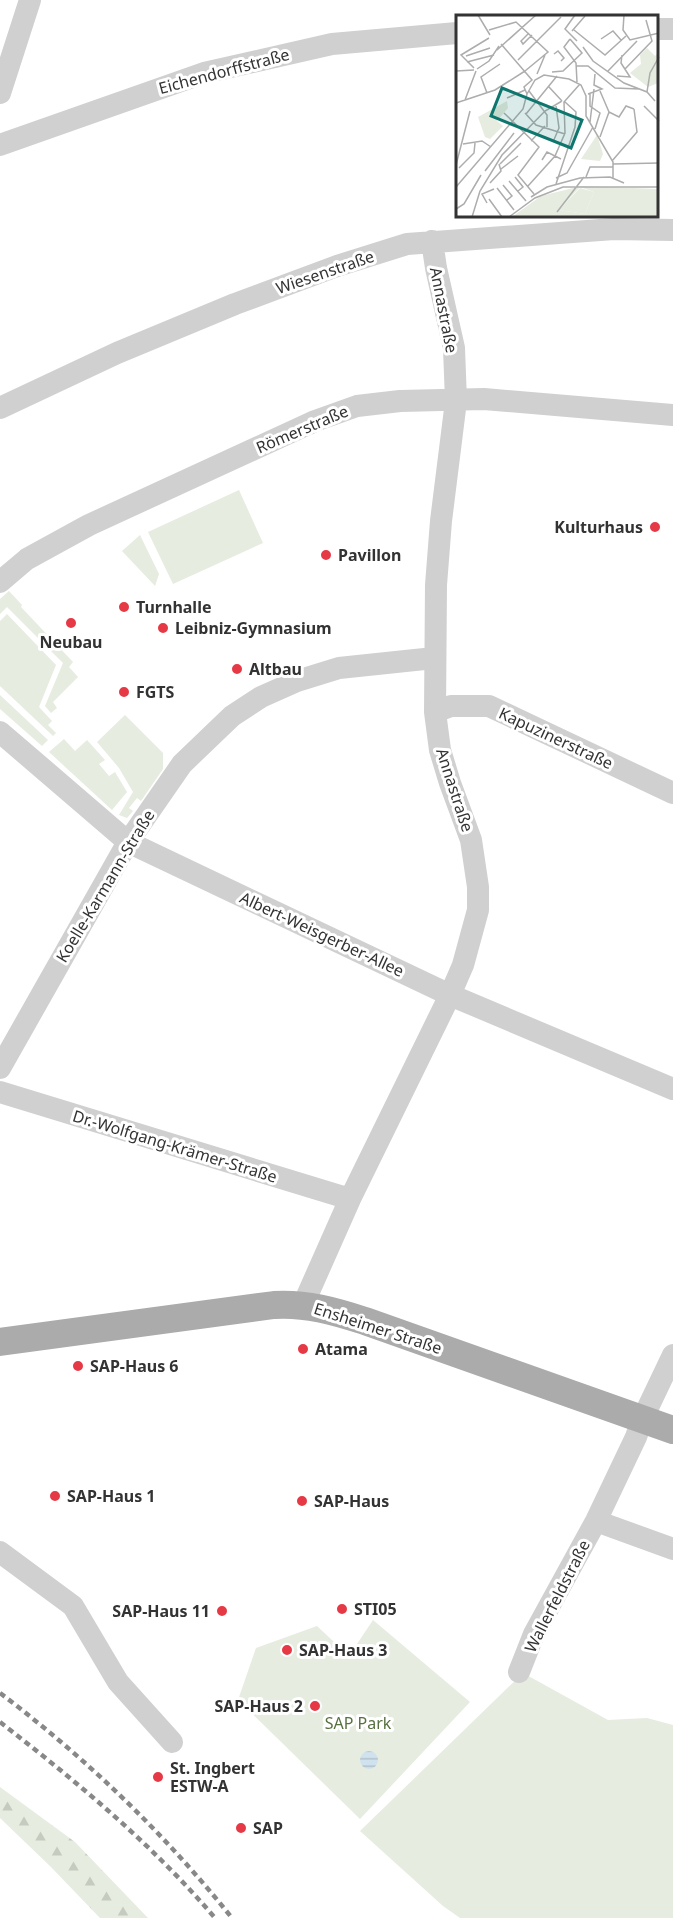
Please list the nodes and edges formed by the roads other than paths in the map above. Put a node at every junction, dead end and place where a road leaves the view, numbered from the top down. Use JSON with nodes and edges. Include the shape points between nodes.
{"nodes":[{"id":1,"x":30,"y":0,"type":"edge"},
{"id":2,"x":658,"y":28,"type":"edge"},
{"id":3,"x":673,"y":29,"type":"edge"},
{"id":4,"x":456,"y":33,"type":"edge"},
{"id":5,"x":0,"y":93,"type":"edge"},
{"id":6,"x":0,"y":145,"type":"edge"},
{"id":7,"x":673,"y":230,"type":"edge"},
{"id":8,"x":432,"y":241,"type":"junction"},
{"id":9,"x":456,"y":401,"type":"junction"},
{"id":10,"x":0,"y":408,"type":"edge"},
{"id":11,"x":673,"y":415,"type":"edge"},
{"id":12,"x":0,"y":582,"type":"edge"},
{"id":13,"x":434,"y":658,"type":"junction"},
{"id":14,"x":435,"y":712,"type":"junction"},
{"id":15,"x":0,"y":732,"type":"edge"},
{"id":16,"x":673,"y":793,"type":"edge"},
{"id":17,"x":128,"y":842,"type":"junction"},
{"id":18,"x":450,"y":995,"type":"junction"},
{"id":19,"x":0,"y":1068,"type":"edge"},
{"id":20,"x":673,"y":1089,"type":"edge"},
{"id":21,"x":0,"y":1092,"type":"edge"},
{"id":22,"x":350,"y":1199,"type":"junction"},
{"id":23,"x":303,"y":1305,"type":"junction"},
{"id":24,"x":0,"y":1342,"type":"edge"},
{"id":25,"x":673,"y":1355,"type":"edge"},
{"id":26,"x":642,"y":1420,"type":"junction"},
{"id":27,"x":673,"y":1430,"type":"edge"},
{"id":28,"x":596,"y":1521,"type":"junction"},
{"id":29,"x":673,"y":1550,"type":"edge"},
{"id":30,"x":0,"y":1552,"type":"edge"},
{"id":31,"x":519,"y":1672,"type":"dead end"},
{"id":32,"x":172,"y":1742,"type":"dead end"}],
"edges":[{"from":1,"to":5,"type":"street"},
{"from":2,"to":3,"type":"street"},
{"from":4,"to":6,"type":"street","name":"Eichendorffstraße","via":[[332,44],[216,70]]},
{"from":7,"to":8,"type":"street","name":"Wiesenstraße"},
{"from":8,"to":9,"type":"street","name":"Annastraße","via":[[454,348]]},
{"from":8,"to":10,"type":"street","name":"Wiesenstraße","via":[[407,244],[338,266],[235,304]]},
{"from":9,"to":11,"type":"street","name":"Römerstraße","via":[[484,399]]},
{"from":9,"to":12,"type":"street","name":"Römerstraße","via":[[357,405],[90,525],[27,559]]},
{"from":9,"to":13,"type":"street","name":"Annastraße","via":[[441,521]]},
{"from":13,"to":14,"type":"street","name":"Annastraße"},
{"from":13,"to":17,"type":"street","name":"Koelle-Karmann-Straße","via":[[339,668],[261,697],[232,716],[182,764]]},
{"from":14,"to":16,"type":"street","name":"Kapuzinerstraße","via":[[451,706],[489,706]]},
{"from":14,"to":18,"type":"street","name":"Annastraße","via":[[440,750],[471,840],[478,887],[478,910]]},
{"from":15,"to":17,"type":"street","name":"Albert-Weisgerber-Allee"},
{"from":17,"to":18,"type":"street","name":"Albert-Weisgerber-Allee"},
{"from":17,"to":19,"type":"street","name":"Koelle-Karmann-Straße"},
{"from":18,"to":20,"type":"street","name":"Albert-Weisgerber-Allee"},
{"from":18,"to":22,"type":"street","name":"Annastraße"},
{"from":21,"to":22,"type":"street","name":"Dr.-Wolfgang-Krämer-Straße"},
{"from":22,"to":23,"type":"street","name":"Annastraße"},
{"from":23,"to":24,"type":"main road","name":"Ensheimer Straße","via":[[274,1305]]},
{"from":23,"to":26,"type":"main road","name":"Ensheimer Straße","via":[[365,1321]]},
{"from":25,"to":26,"type":"street","name":"Wallerfeldstraße"},
{"from":26,"to":27,"type":"main road","name":"Ensheimer Straße"},
{"from":26,"to":28,"type":"street","name":"Wallerfeldstraße"},
{"from":28,"to":29,"type":"street","name":"Wallerfeldstraße"},
{"from":28,"to":31,"type":"street","name":"Wallerfeldstraße","via":[[544,1615]]},
{"from":30,"to":32,"type":"street","via":[[73,1606],[117,1682]]}]}
